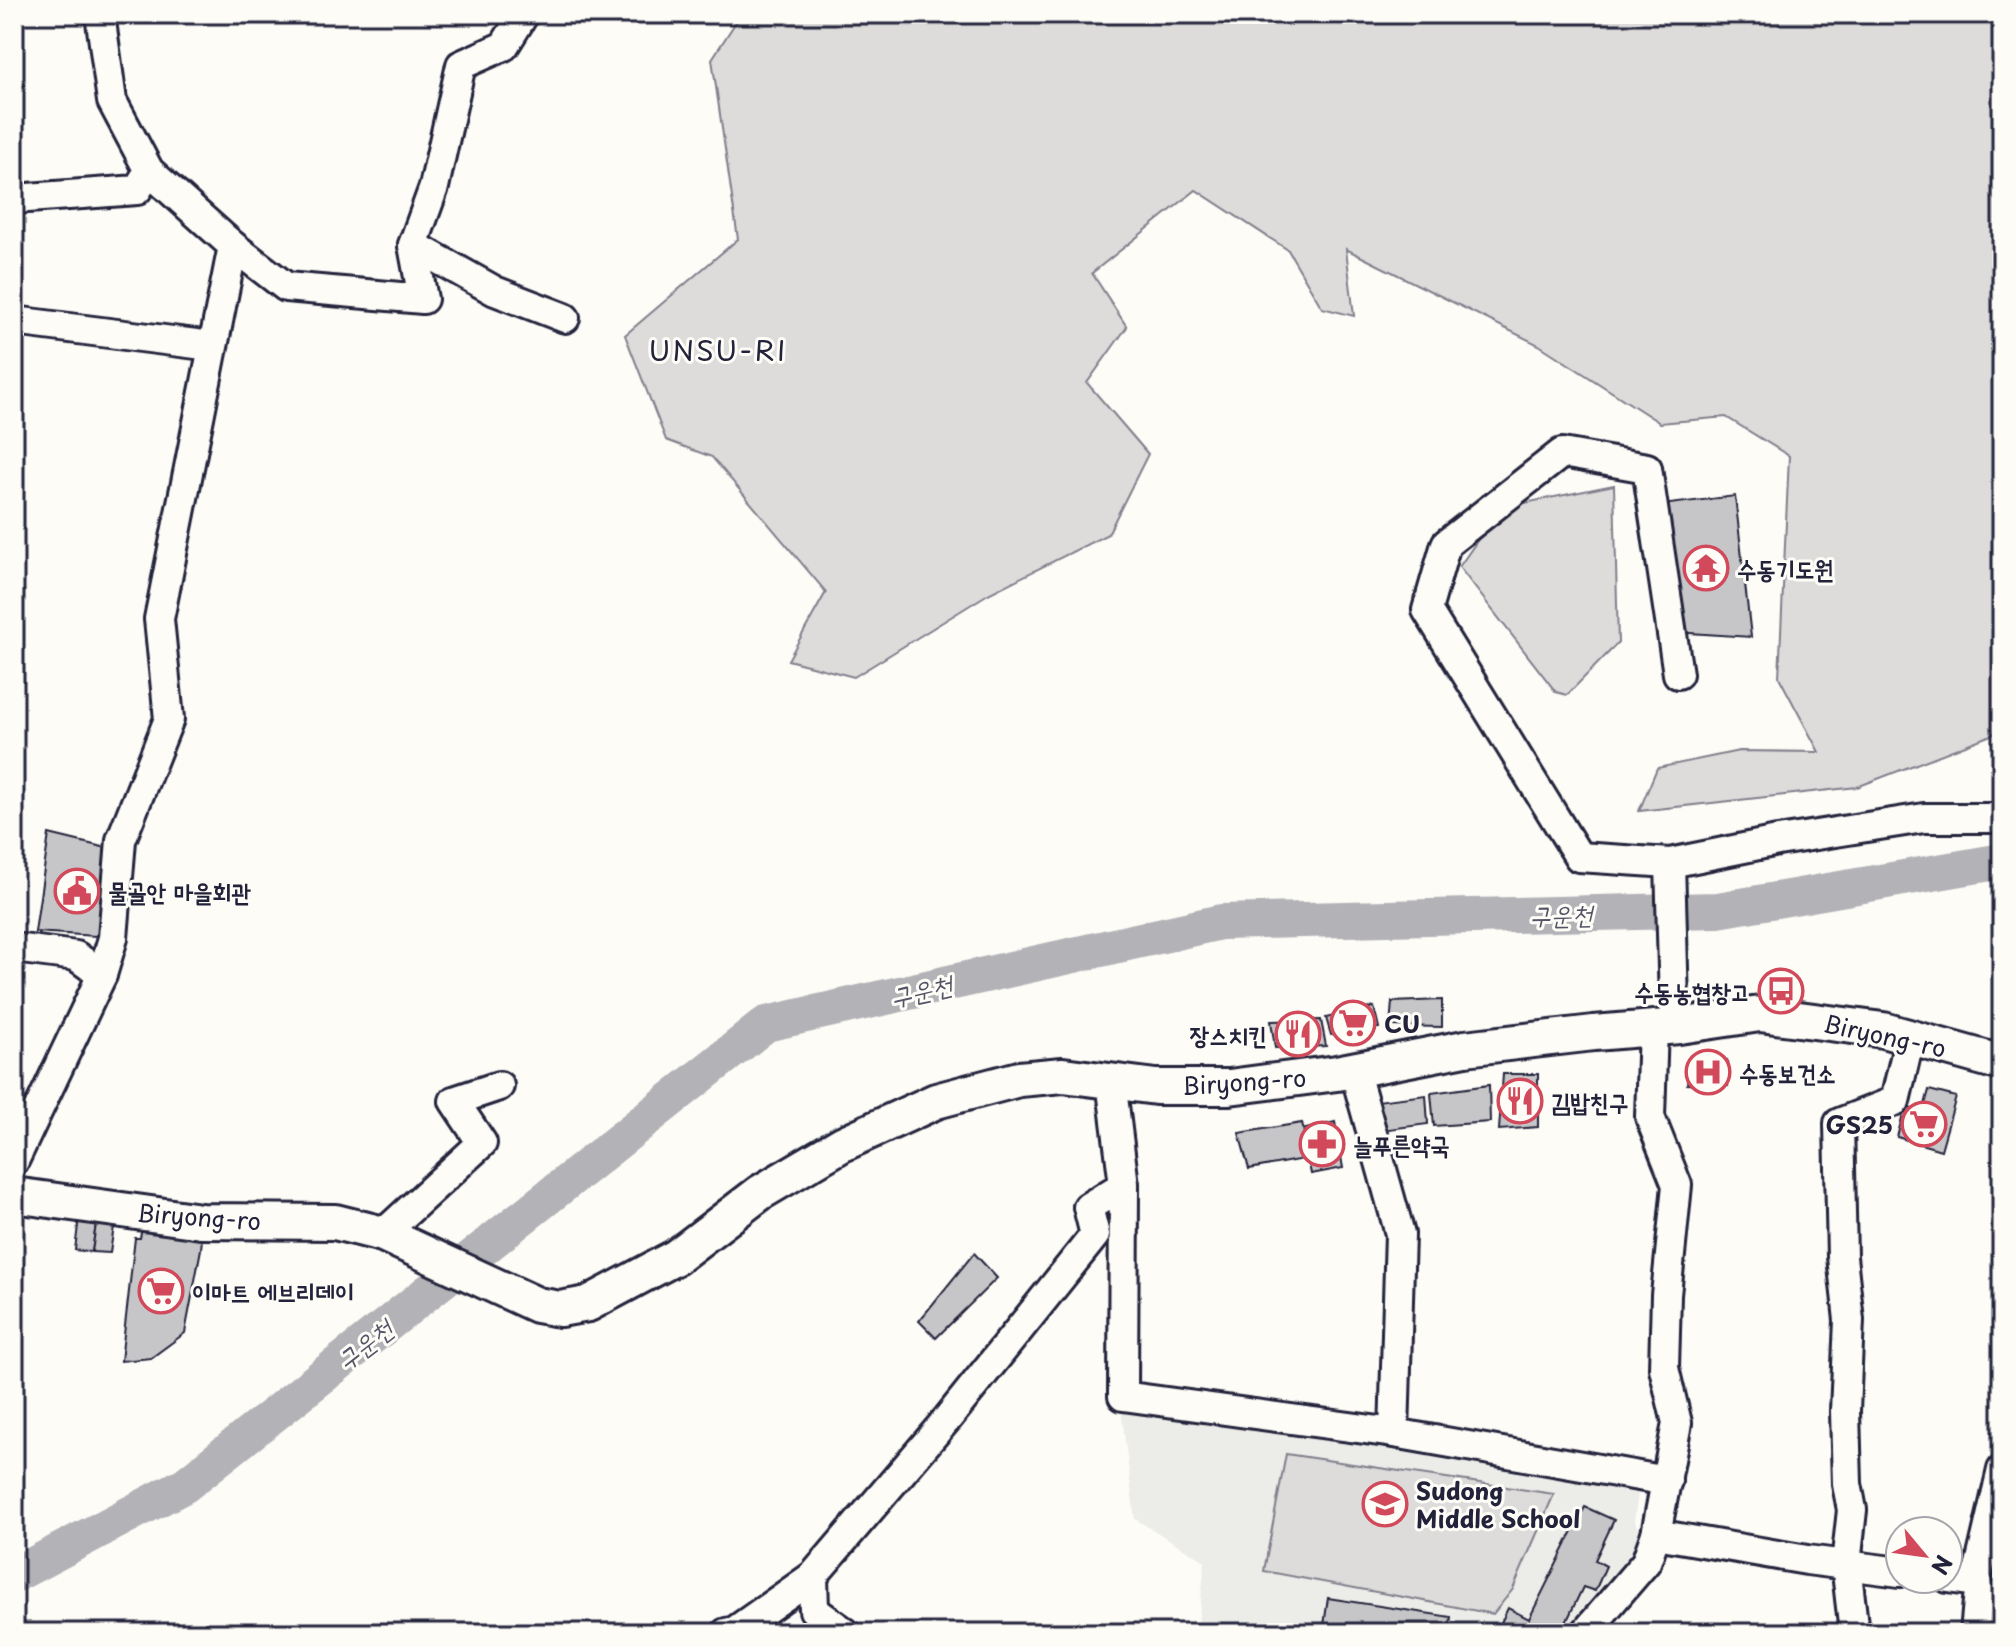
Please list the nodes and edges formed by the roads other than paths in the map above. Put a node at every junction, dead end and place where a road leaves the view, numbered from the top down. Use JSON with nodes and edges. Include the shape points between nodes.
{"nodes":[{"id":1,"x":100,"y":14,"type":"edge"},
{"id":2,"x":524,"y":14,"type":"edge"},
{"id":3,"x":149,"y":171,"type":"junction"},
{"id":4,"x":14,"y":199,"type":"edge"},
{"id":5,"x":413,"y":245,"type":"junction"},
{"id":6,"x":233,"y":246,"type":"junction"},
{"id":7,"x":565,"y":318,"type":"dead end"},
{"id":8,"x":14,"y":321,"type":"edge"},
{"id":9,"x":212,"y":346,"type":"junction"},
{"id":10,"x":1678,"y":674,"type":"dead end"},
{"id":11,"x":2002,"y":818,"type":"edge"},
{"id":12,"x":1670,"y":867,"type":"junction"},
{"id":13,"x":14,"y":948,"type":"edge"},
{"id":14,"x":102,"y":975,"type":"junction"},
{"id":15,"x":1669,"y":1019,"type":"junction"},
{"id":16,"x":1910,"y":1037,"type":"junction"},
{"id":17,"x":2002,"y":1063,"type":"edge"},
{"id":18,"x":1354,"y":1069,"type":"junction"},
{"id":19,"x":1111,"y":1081,"type":"junction"},
{"id":20,"x":499,"y":1086,"type":"dead end"},
{"id":21,"x":14,"y":1161,"type":"edge"},
{"id":22,"x":1124,"y":1185,"type":"junction"},
{"id":23,"x":14,"y":1195,"type":"edge"},
{"id":24,"x":383,"y":1234,"type":"junction"},
{"id":25,"x":1394,"y":1433,"type":"junction"},
{"id":26,"x":2002,"y":1470,"type":"edge"},
{"id":27,"x":1667,"y":1481,"type":"junction"},
{"id":28,"x":1656,"y":1534,"type":"junction"},
{"id":29,"x":1846,"y":1564,"type":"junction"},
{"id":30,"x":1884,"y":1570,"type":"edge"},
{"id":31,"x":813,"y":1576,"type":"junction"},
{"id":32,"x":1976,"y":1586,"type":"edge"},
{"id":33,"x":726,"y":1633,"type":"edge"},
{"id":34,"x":846,"y":1633,"type":"edge"},
{"id":35,"x":1585,"y":1633,"type":"edge"},
{"id":36,"x":1854,"y":1633,"type":"edge"},
{"id":37,"x":1975,"y":1633,"type":"edge"}],
"edges":[{"from":1,"to":3,"type":"street","via":[[112,101]]},
{"from":2,"to":5,"type":"street","via":[[504,46],[461,65],[434,187]]},
{"from":3,"to":4,"type":"street","via":[[137,190]]},
{"from":3,"to":6,"type":"street"},
{"from":5,"to":6,"type":"street","via":[[423,299],[286,287]]},
{"from":5,"to":7,"type":"street","via":[[495,291]]},
{"from":6,"to":9,"type":"street"},
{"from":8,"to":9,"type":"street"},
{"from":9,"to":14,"type":"street","via":[[159,619],[169,719],[121,840],[113,938]]},
{"from":10,"to":12,"type":"street","via":[[1647,468],[1562,453],[1446,544],[1427,610],[1579,857]]},
{"from":11,"to":12,"type":"street","via":[[1924,818],[1778,841]]},
{"from":12,"to":15,"type":"street"},
{"from":13,"to":14,"type":"street","via":[[76,956]]},
{"from":14,"to":21,"type":"street"},
{"from":15,"to":16,"type":"main road","name":"Biryong-ro","via":[[1760,1014]]},
{"from":15,"to":18,"type":"main road","name":"Biryong-ro"},
{"from":15,"to":27,"type":"street","via":[[1650,1117],[1677,1185],[1664,1368],[1677,1423]]},
{"from":16,"to":17,"type":"main road","name":"Biryong-ro"},
{"from":16,"to":29,"type":"street","via":[[1895,1101],[1839,1123],[1849,1320],[1845,1426],[1852,1510]]},
{"from":18,"to":19,"type":"main road","name":"Biryong-ro","via":[[1229,1087]]},
{"from":18,"to":25,"type":"street","via":[[1400,1234]]},
{"from":19,"to":22,"type":"street"},
{"from":19,"to":24,"type":"main road","name":"Biryong-ro","via":[[1063,1075],[1019,1079],[936,1101],[842,1144],[761,1192],[676,1257],[588,1304],[560,1309],[537,1305]]},
{"from":20,"to":24,"type":"street","via":[[454,1101],[482,1143]]},
{"from":22,"to":25,"type":"street","via":[[1123,1396]]},
{"from":22,"to":31,"type":"street","via":[[1088,1207],[1095,1235]]},
{"from":23,"to":24,"type":"main road","name":"Biryong-ro","via":[[201,1221],[335,1222]]},
{"from":25,"to":27,"type":"street"},
{"from":26,"to":32,"type":"street"},
{"from":27,"to":28,"type":"street"},
{"from":28,"to":29,"type":"street"},
{"from":28,"to":35,"type":"street","via":[[1646,1562]]},
{"from":29,"to":30,"type":"street"},
{"from":29,"to":36,"type":"street"},
{"from":31,"to":33,"type":"street"},
{"from":31,"to":34,"type":"street","via":[[814,1610]]},
{"from":32,"to":37,"type":"street"}]}
